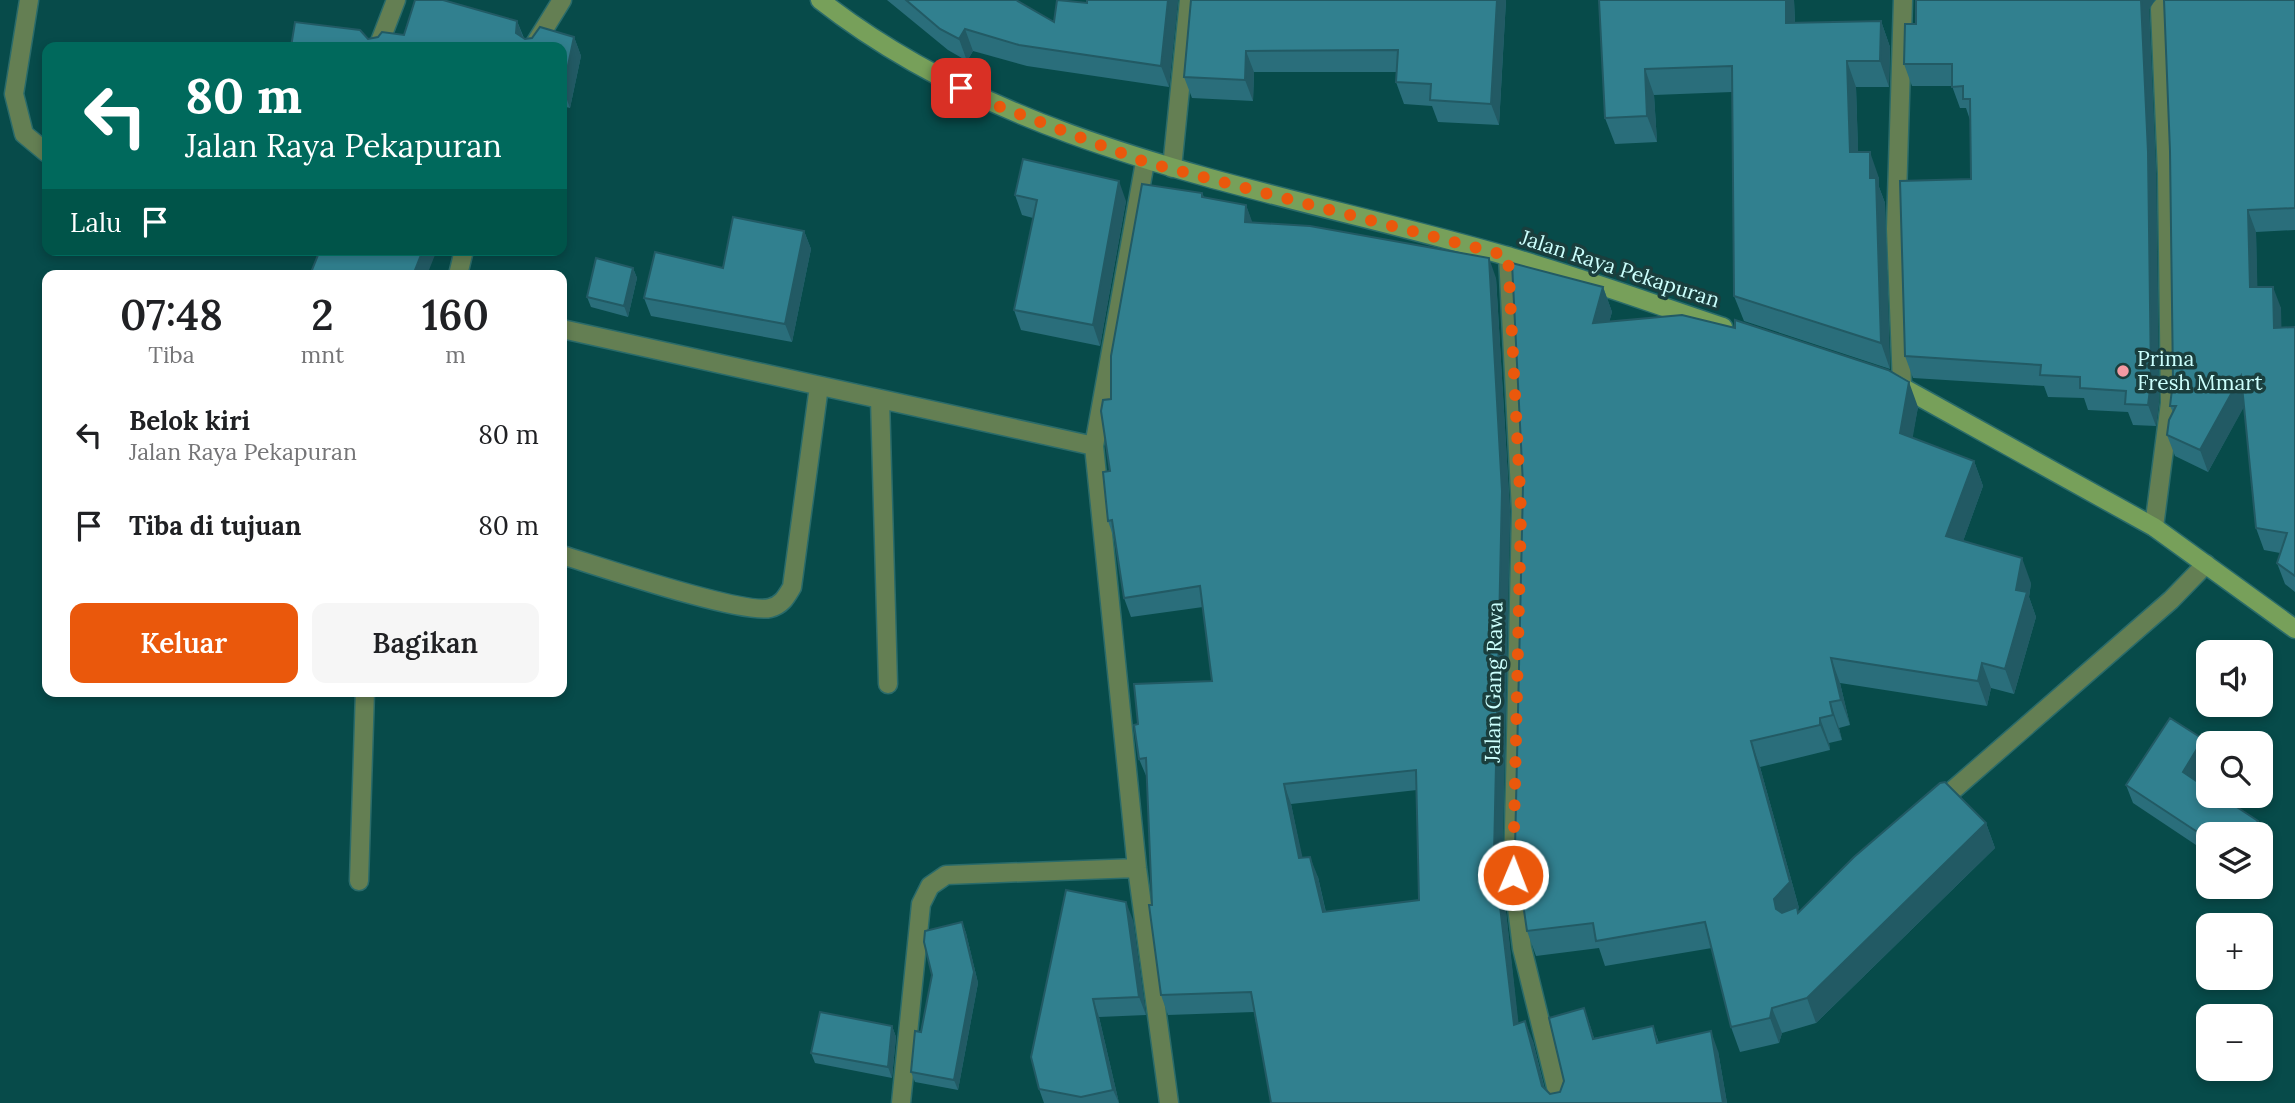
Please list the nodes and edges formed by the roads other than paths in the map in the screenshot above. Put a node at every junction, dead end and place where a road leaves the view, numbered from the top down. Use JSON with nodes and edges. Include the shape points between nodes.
{"nodes":[{"id":1,"x":29,"y":0,"type":"edge"},
{"id":2,"x":396,"y":0,"type":"edge"},
{"id":3,"x":562,"y":0,"type":"edge"},
{"id":4,"x":820,"y":0,"type":"edge"},
{"id":5,"x":1189,"y":0,"type":"edge"},
{"id":6,"x":1903,"y":0,"type":"edge"},
{"id":7,"x":2169,"y":0,"type":"edge"},
{"id":8,"x":380,"y":42,"type":"edge"},
{"id":9,"x":536,"y":42,"type":"edge"},
{"id":10,"x":42,"y":149,"type":"edge"},
{"id":11,"x":1145,"y":162,"type":"junction"},
{"id":12,"x":1172,"y":168,"type":"junction"},
{"id":13,"x":1508,"y":256,"type":"junction"},
{"id":14,"x":567,"y":330,"type":"edge"},
{"id":15,"x":1744,"y":334,"type":"edge"},
{"id":16,"x":1875,"y":376,"type":"edge"},
{"id":17,"x":1902,"y":385,"type":"junction"},
{"id":18,"x":819,"y":386,"type":"junction"},
{"id":19,"x":880,"y":399,"type":"junction"},
{"id":20,"x":1094,"y":446,"type":"junction"},
{"id":21,"x":2154,"y":527,"type":"junction"},
{"id":22,"x":567,"y":556,"type":"edge"},
{"id":23,"x":2206,"y":564,"type":"junction"},
{"id":24,"x":2295,"y":629,"type":"edge"},
{"id":25,"x":887,"y":684,"type":"dead end"},
{"id":26,"x":365,"y":697,"type":"edge"},
{"id":27,"x":1920,"y":818,"type":"edge"},
{"id":28,"x":1136,"y":868,"type":"junction"},
{"id":29,"x":359,"y":881,"type":"dead end"},
{"id":30,"x":901,"y":1103,"type":"edge"},
{"id":31,"x":1169,"y":1103,"type":"edge"},
{"id":32,"x":1560,"y":1103,"type":"edge"}],
"edges":[{"from":1,"to":10,"type":"street","via":[[14,94],[24,134]]},
{"from":2,"to":8,"type":"street"},
{"from":3,"to":9,"type":"street"},
{"from":4,"to":11,"type":"main road","name":"Jalan Raya Pekapuran","via":[[912,61],[985,101]]},
{"from":5,"to":12,"type":"street"},
{"from":6,"to":17,"type":"street","via":[[1896,229]]},
{"from":7,"to":21,"type":"street","via":[[2160,9],[2170,403]]},
{"from":11,"to":12,"type":"main road","name":"Jalan Raya Pekapuran"},
{"from":11,"to":20,"type":"street"},
{"from":12,"to":13,"type":"main road","name":"Jalan Raya Pekapuran"},
{"from":13,"to":15,"type":"main road","name":"Jalan Raya Pekapuran"},
{"from":13,"to":32,"type":"street","name":"Jalan Gang Rawa","via":[[1521,511],[1513,875],[1522,948]]},
{"from":14,"to":18,"type":"street"},
{"from":16,"to":17,"type":"main road"},
{"from":17,"to":21,"type":"main road"},
{"from":18,"to":19,"type":"street"},
{"from":18,"to":22,"type":"street","via":[[792,587],[781,604],[767,609],[728,604]]},
{"from":19,"to":20,"type":"street"},
{"from":19,"to":25,"type":"street"},
{"from":20,"to":28,"type":"street"},
{"from":21,"to":23,"type":"main road"},
{"from":23,"to":24,"type":"main road"},
{"from":23,"to":27,"type":"street","via":[[2171,600]]},
{"from":26,"to":29,"type":"street"},
{"from":28,"to":30,"type":"street","via":[[946,874],[930,886],[921,904]]},
{"from":28,"to":31,"type":"street"}]}
